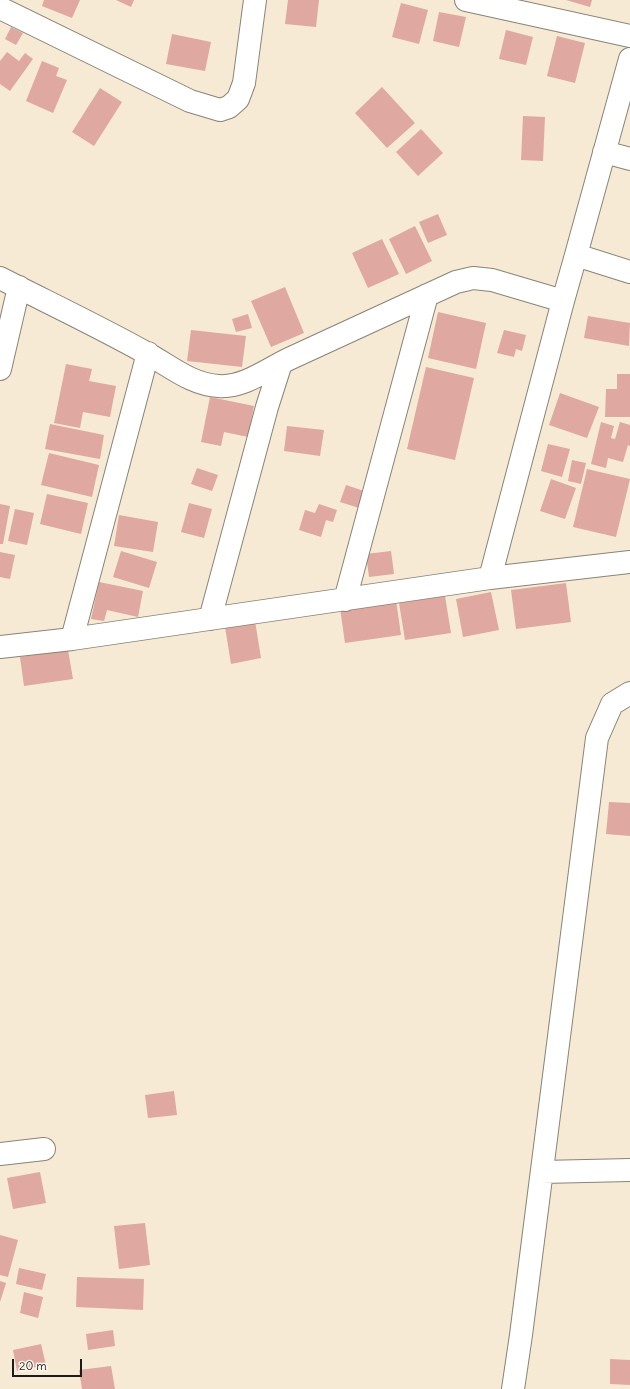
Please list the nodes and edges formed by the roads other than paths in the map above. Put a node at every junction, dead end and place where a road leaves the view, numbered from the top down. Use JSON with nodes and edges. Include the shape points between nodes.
{"nodes":[{"id":1,"x":255,"y":0,"type":"edge"},
{"id":2,"x":466,"y":0,"type":"edge"},
{"id":3,"x":0,"y":8,"type":"edge"},
{"id":4,"x":630,"y":36,"type":"edge"},
{"id":5,"x":630,"y":59,"type":"edge"},
{"id":6,"x":604,"y":152,"type":"junction"},
{"id":7,"x":630,"y":159,"type":"edge"},
{"id":8,"x":576,"y":255,"type":"junction"},
{"id":9,"x":630,"y":272,"type":"edge"},
{"id":10,"x":0,"y":278,"type":"edge"},
{"id":11,"x":19,"y":287,"type":"junction"},
{"id":12,"x":428,"y":295,"type":"junction"},
{"id":13,"x":562,"y":301,"type":"junction"},
{"id":14,"x":148,"y":354,"type":"junction"},
{"id":15,"x":281,"y":363,"type":"junction"},
{"id":16,"x":0,"y":369,"type":"edge"},
{"id":17,"x":629,"y":560,"type":"edge"},
{"id":18,"x":490,"y":578,"type":"junction"},
{"id":19,"x":345,"y":600,"type":"junction"},
{"id":20,"x":210,"y":619,"type":"junction"},
{"id":21,"x":72,"y":639,"type":"junction"},
{"id":22,"x":0,"y":646,"type":"edge"},
{"id":23,"x":630,"y":693,"type":"edge"},
{"id":24,"x":44,"y":1149,"type":"dead end"},
{"id":25,"x":0,"y":1154,"type":"edge"},
{"id":26,"x":630,"y":1170,"type":"edge"},
{"id":27,"x":542,"y":1172,"type":"junction"},
{"id":28,"x":513,"y":1389,"type":"edge"}],
"edges":[{"from":1,"to":3,"type":"street","via":[[244,83],[238,99],[229,107],[220,110],[190,101]]},
{"from":2,"to":4,"type":"street"},
{"from":5,"to":6,"type":"street"},
{"from":6,"to":7,"type":"street"},
{"from":6,"to":8,"type":"street"},
{"from":8,"to":9,"type":"street"},
{"from":8,"to":13,"type":"street"},
{"from":10,"to":11,"type":"street"},
{"from":11,"to":14,"type":"street"},
{"from":11,"to":16,"type":"street"},
{"from":12,"to":13,"type":"street","via":[[456,282],[473,278],[492,280]]},
{"from":12,"to":15,"type":"street"},
{"from":12,"to":19,"type":"street"},
{"from":13,"to":18,"type":"street"},
{"from":14,"to":15,"type":"street","via":[[204,384],[220,386],[250,379]]},
{"from":14,"to":21,"type":"street"},
{"from":15,"to":20,"type":"street"},
{"from":17,"to":18,"type":"street"},
{"from":18,"to":19,"type":"street"},
{"from":19,"to":20,"type":"street"},
{"from":20,"to":21,"type":"street"},
{"from":21,"to":22,"type":"street"},
{"from":23,"to":27,"type":"street","via":[[612,704],[597,738]]},
{"from":24,"to":25,"type":"street"},
{"from":26,"to":27,"type":"street"},
{"from":27,"to":28,"type":"street"}]}
